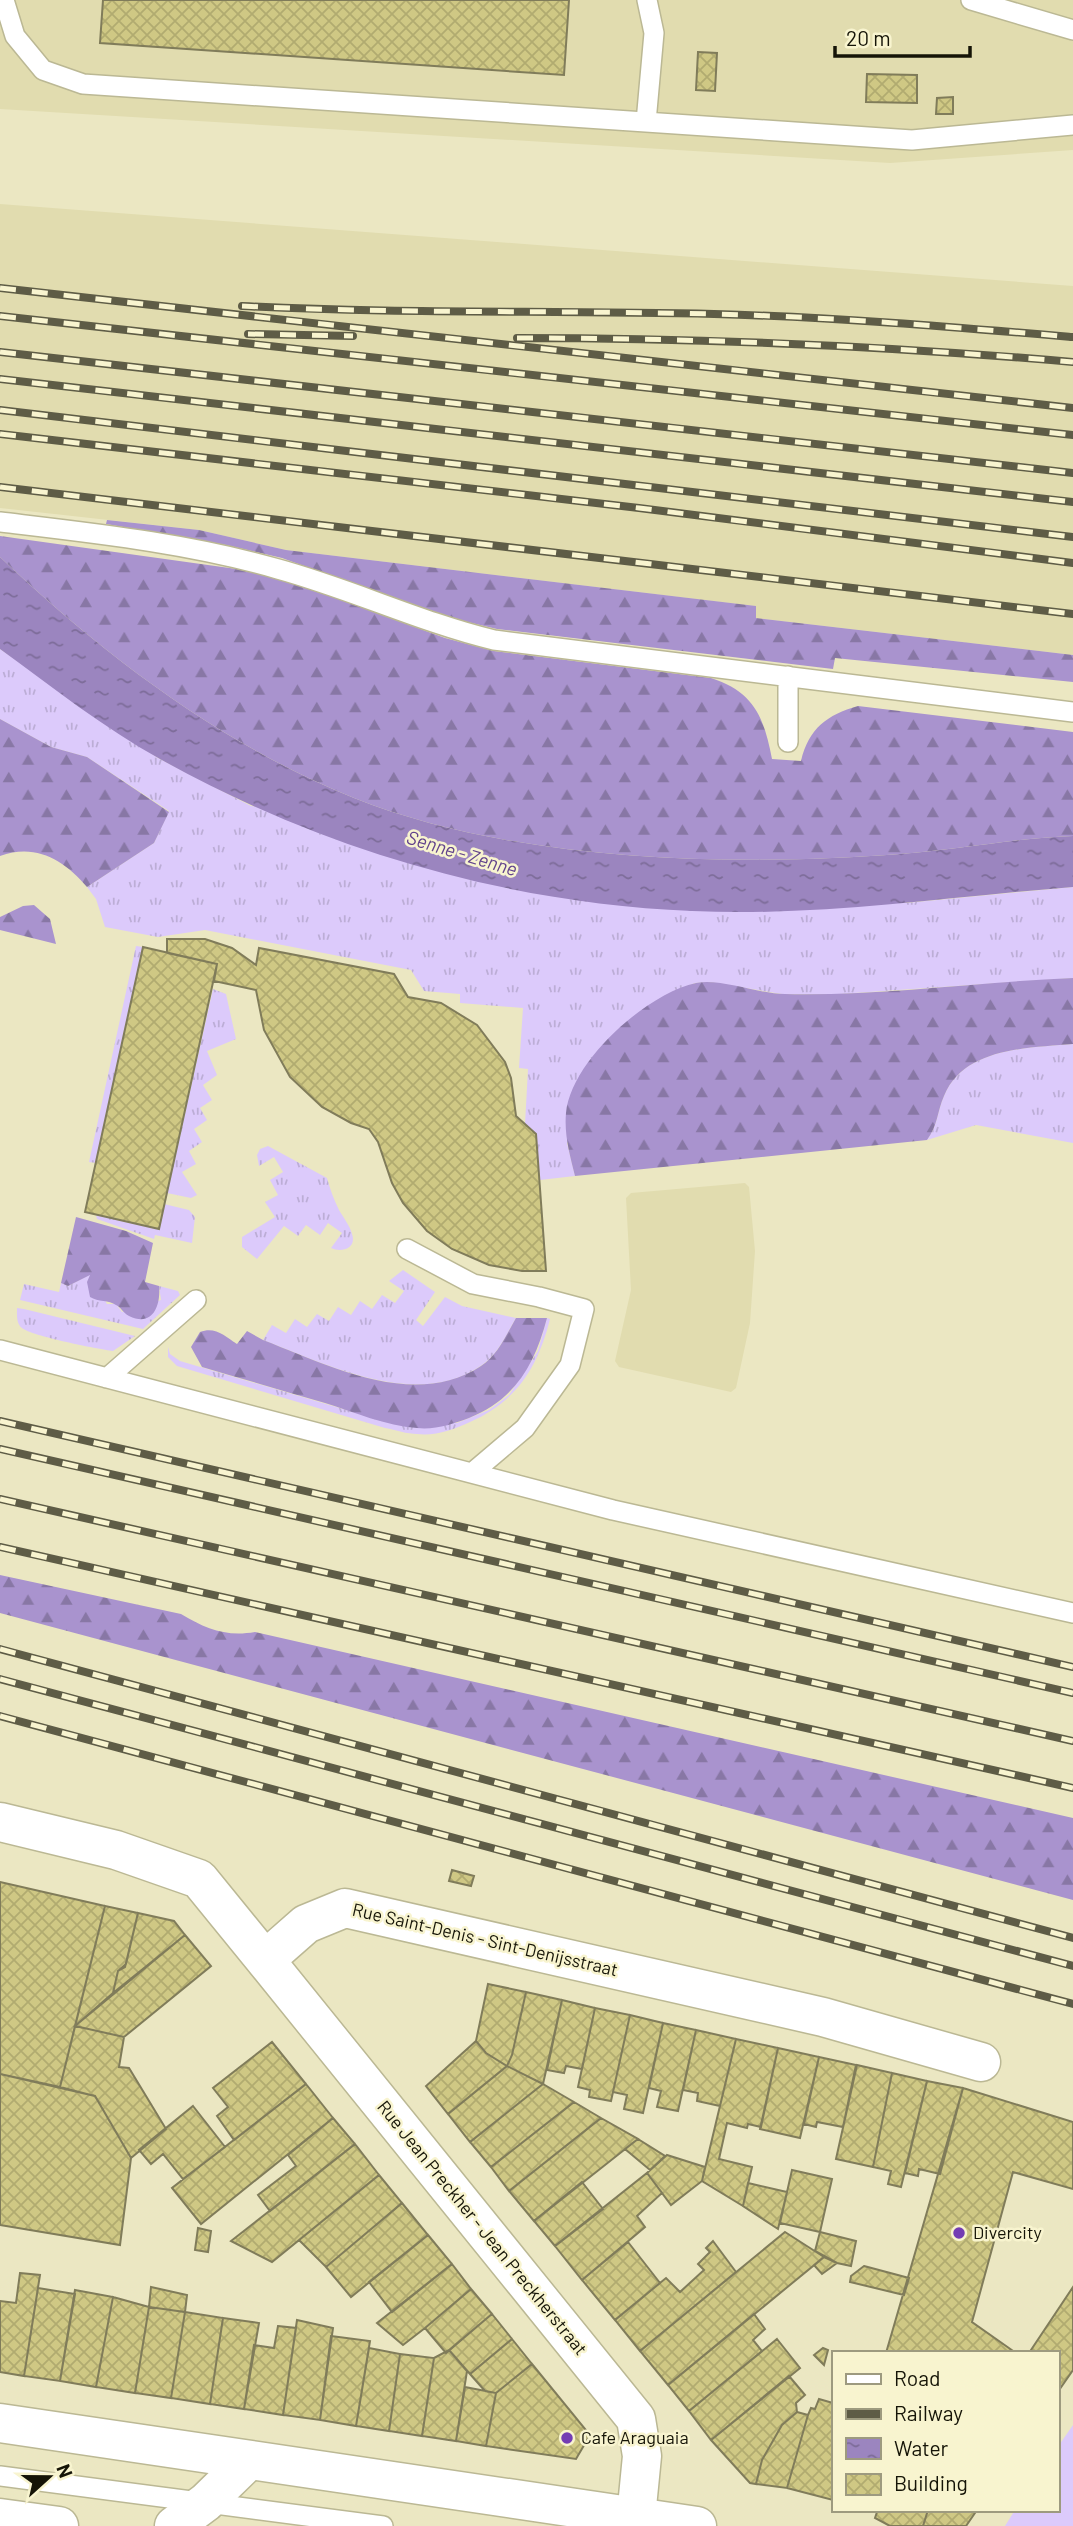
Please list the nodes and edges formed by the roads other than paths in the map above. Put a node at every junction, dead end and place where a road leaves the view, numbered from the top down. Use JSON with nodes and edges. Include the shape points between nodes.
{"nodes":[{"id":1,"x":4,"y":0,"type":"edge"},
{"id":2,"x":647,"y":0,"type":"edge"},
{"id":3,"x":971,"y":0,"type":"edge"},
{"id":4,"x":1073,"y":30,"type":"edge"},
{"id":5,"x":646,"y":122,"type":"junction"},
{"id":6,"x":1073,"y":125,"type":"edge"},
{"id":7,"x":0,"y":522,"type":"edge"},
{"id":8,"x":788,"y":676,"type":"junction"},
{"id":9,"x":1073,"y":712,"type":"edge"},
{"id":10,"x":788,"y":742,"type":"dead end"},
{"id":11,"x":407,"y":1249,"type":"dead end"},
{"id":12,"x":196,"y":1300,"type":"dead end"},
{"id":13,"x":0,"y":1350,"type":"edge"},
{"id":14,"x":107,"y":1378,"type":"junction"},
{"id":15,"x":472,"y":1473,"type":"junction"},
{"id":16,"x":1073,"y":1613,"type":"edge"},
{"id":17,"x":0,"y":1822,"type":"edge"},
{"id":18,"x":265,"y":1960,"type":"junction"},
{"id":19,"x":981,"y":2062,"type":"dead end"},
{"id":20,"x":0,"y":2423,"type":"edge"},
{"id":21,"x":248,"y":2461,"type":"junction"},
{"id":22,"x":0,"y":2476,"type":"edge"},
{"id":23,"x":206,"y":2502,"type":"junction"},
{"id":24,"x":636,"y":2517,"type":"junction"},
{"id":25,"x":0,"y":2518,"type":"edge"},
{"id":26,"x":59,"y":2526,"type":"edge"},
{"id":27,"x":174,"y":2526,"type":"edge"},
{"id":28,"x":383,"y":2526,"type":"edge"},
{"id":29,"x":697,"y":2526,"type":"edge"}],
"edges":[{"from":1,"to":5,"type":"lane","via":[[15,36],[43,70],[83,84]]},
{"from":2,"to":5,"type":"lane","via":[[654,33]]},
{"from":3,"to":4,"type":"lane"},
{"from":5,"to":6,"type":"lane","via":[[912,140]]},
{"from":7,"to":8,"type":"lane","via":[[142,541],[276,568],[494,640]]},
{"from":8,"to":9,"type":"lane"},
{"from":8,"to":10,"type":"lane"},
{"from":11,"to":15,"type":"lane","via":[[473,1284],[584,1309],[570,1365],[525,1429]]},
{"from":12,"to":14,"type":"lane"},
{"from":13,"to":14,"type":"lane"},
{"from":14,"to":15,"type":"lane"},
{"from":15,"to":16,"type":"lane","via":[[613,1510]]},
{"from":17,"to":18,"type":"street","via":[[116,1850],[199,1879]]},
{"from":18,"to":19,"type":"street","name":"Rue Saint-Denis - Sint-Denijsstraat","via":[[306,1924],[345,1908],[823,2017]]},
{"from":18,"to":24,"type":"street","name":"Rue Jean Preckher - Jean Preckherstraat","via":[[636,2418],[642,2456]]},
{"from":20,"to":21,"type":"street"},
{"from":21,"to":23,"type":"street"},
{"from":21,"to":24,"type":"street"},
{"from":22,"to":23,"type":"lane"},
{"from":23,"to":27,"type":"street"},
{"from":23,"to":28,"type":"lane"},
{"from":24,"to":29,"type":"street"},
{"from":25,"to":26,"type":"street"}]}
